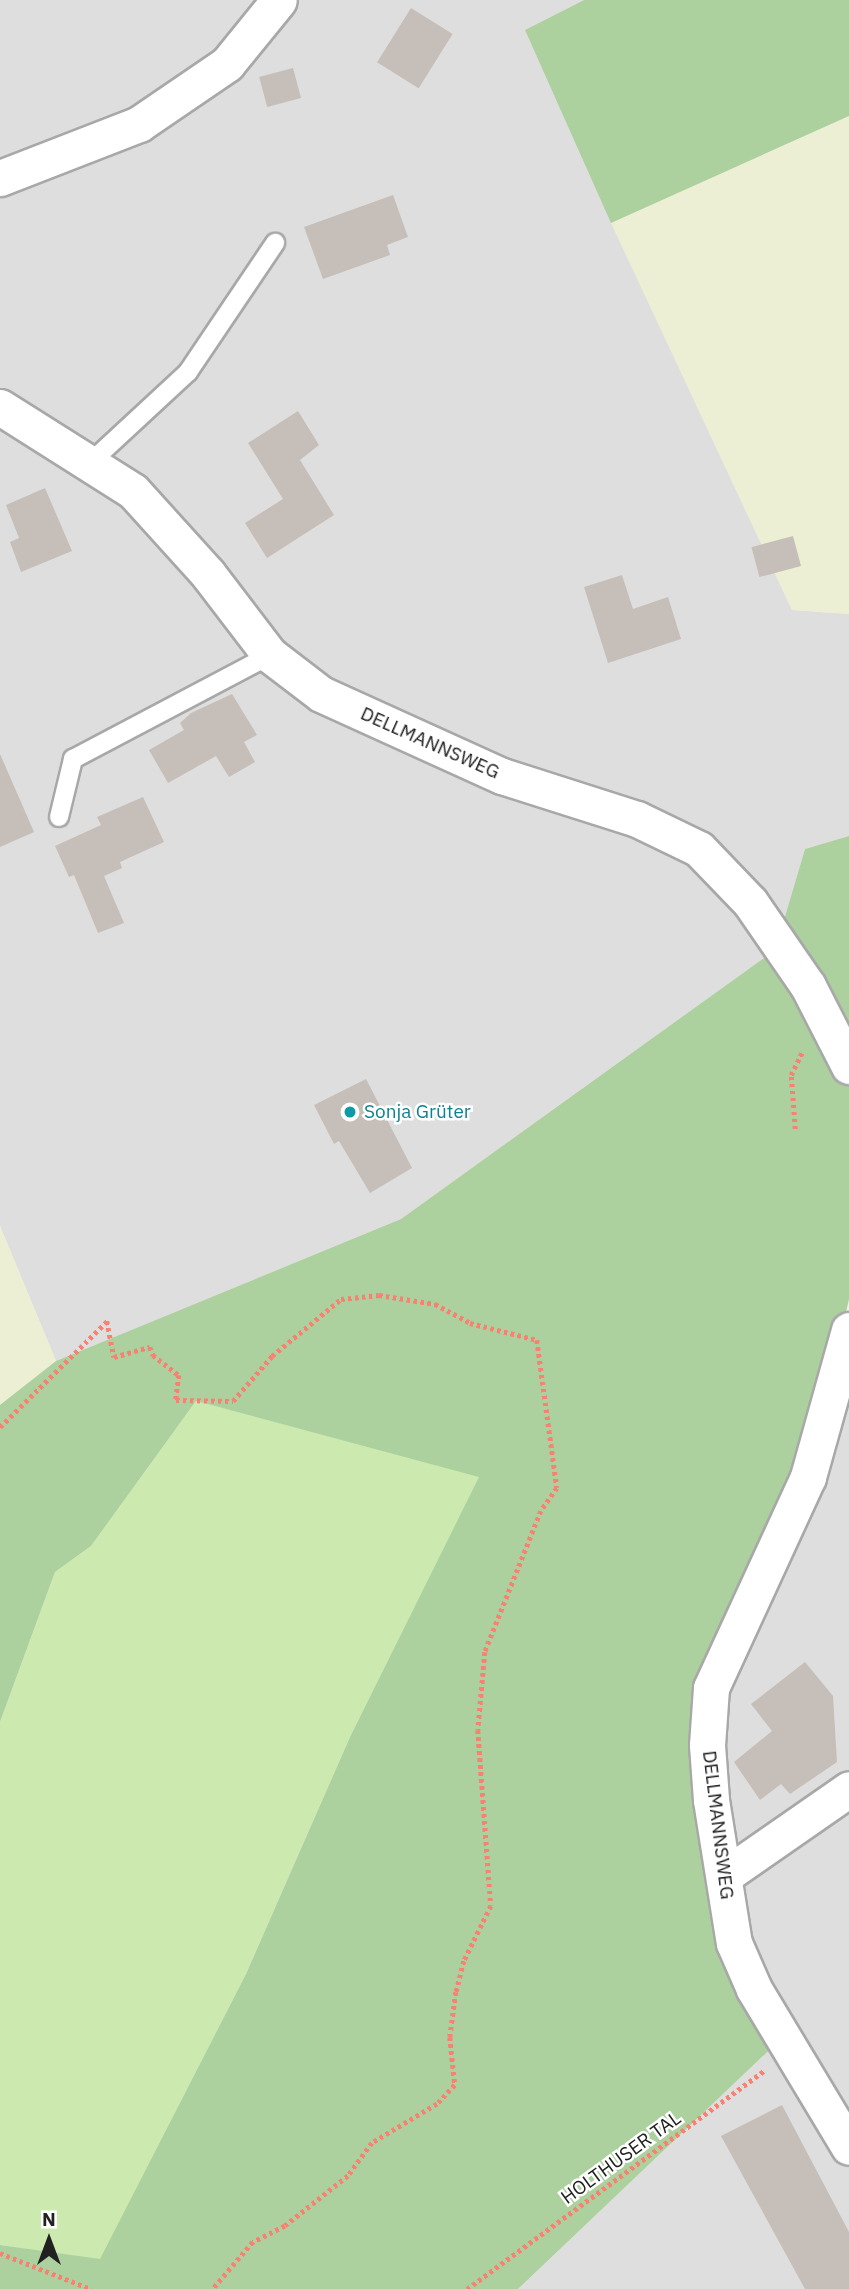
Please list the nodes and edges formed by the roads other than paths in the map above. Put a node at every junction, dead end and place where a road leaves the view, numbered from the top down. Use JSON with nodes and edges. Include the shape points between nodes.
{"nodes":[{"id":1,"x":279,"y":0,"type":"edge"},
{"id":2,"x":0,"y":178,"type":"edge"},
{"id":3,"x":275,"y":243,"type":"dead end"},
{"id":4,"x":3,"y":414,"type":"edge"},
{"id":5,"x":92,"y":461,"type":"junction"},
{"id":6,"x":270,"y":655,"type":"junction"},
{"id":7,"x":59,"y":817,"type":"dead end"},
{"id":8,"x":849,"y":1066,"type":"edge"},
{"id":9,"x":849,"y":1330,"type":"edge"},
{"id":10,"x":849,"y":1789,"type":"edge"},
{"id":11,"x":724,"y":1877,"type":"junction"},
{"id":12,"x":849,"y":2147,"type":"edge"}],
"edges":[{"from":1,"to":2,"type":"street","via":[[227,64],[139,124]]},
{"from":3,"to":5,"type":"lane","via":[[188,372]]},
{"from":4,"to":5,"type":"street","name":"DELLMANNSWEG"},
{"from":5,"to":6,"type":"street","name":"DELLMANNSWEG","via":[[133,491],[176,537]]},
{"from":6,"to":7,"type":"lane","via":[[73,759]]},
{"from":6,"to":8,"type":"street","name":"DELLMANNSWEG","via":[[321,694],[365,715],[502,776],[637,819],[699,849],[750,902],[808,986]]},
{"from":9,"to":11,"type":"street","name":"DELLMANNSWEG","via":[[808,1477],[712,1688],[707,1745]]},
{"from":10,"to":11,"type":"street"},
{"from":11,"to":12,"type":"street","name":"DELLMANNSWEG","via":[[734,1942],[754,1989]]}]}
